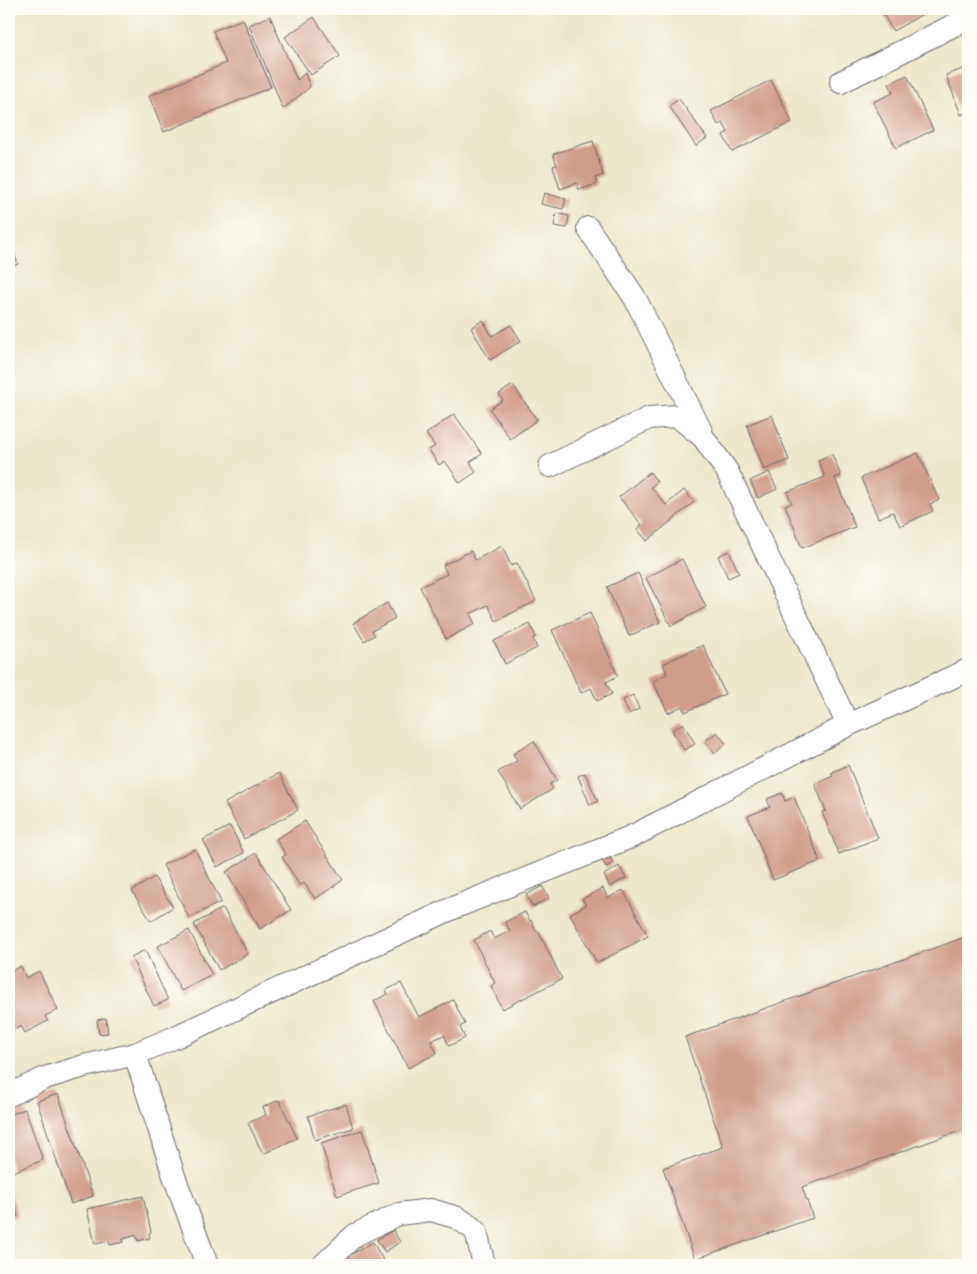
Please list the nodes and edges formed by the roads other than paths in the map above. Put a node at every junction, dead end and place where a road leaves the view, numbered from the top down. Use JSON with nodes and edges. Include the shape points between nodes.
{"nodes":[{"id":1,"x":968,"y":18,"type":"edge"},
{"id":2,"x":842,"y":82,"type":"dead end"},
{"id":3,"x":588,"y":228,"type":"dead end"},
{"id":4,"x":703,"y":436,"type":"junction"},
{"id":5,"x":550,"y":466,"type":"dead end"},
{"id":6,"x":968,"y":670,"type":"edge"},
{"id":7,"x":848,"y":725,"type":"junction"},
{"id":8,"x":135,"y":1054,"type":"junction"},
{"id":9,"x":9,"y":1095,"type":"edge"},
{"id":10,"x":207,"y":1265,"type":"edge"},
{"id":11,"x":324,"y":1265,"type":"edge"},
{"id":12,"x":484,"y":1265,"type":"edge"}],
"edges":[{"from":1,"to":2,"type":"street"},
{"from":3,"to":4,"type":"street","via":[[635,298]]},
{"from":4,"to":5,"type":"street","via":[[676,416],[649,418]]},
{"from":4,"to":7,"type":"street","via":[[727,471]]},
{"from":6,"to":7,"type":"street"},
{"from":7,"to":8,"type":"street","via":[[633,836],[453,908]]},
{"from":8,"to":9,"type":"street","via":[[53,1076]]},
{"from":8,"to":10,"type":"street"},
{"from":11,"to":12,"type":"street","via":[[355,1235],[400,1214],[431,1210],[458,1218],[476,1231]]}]}
